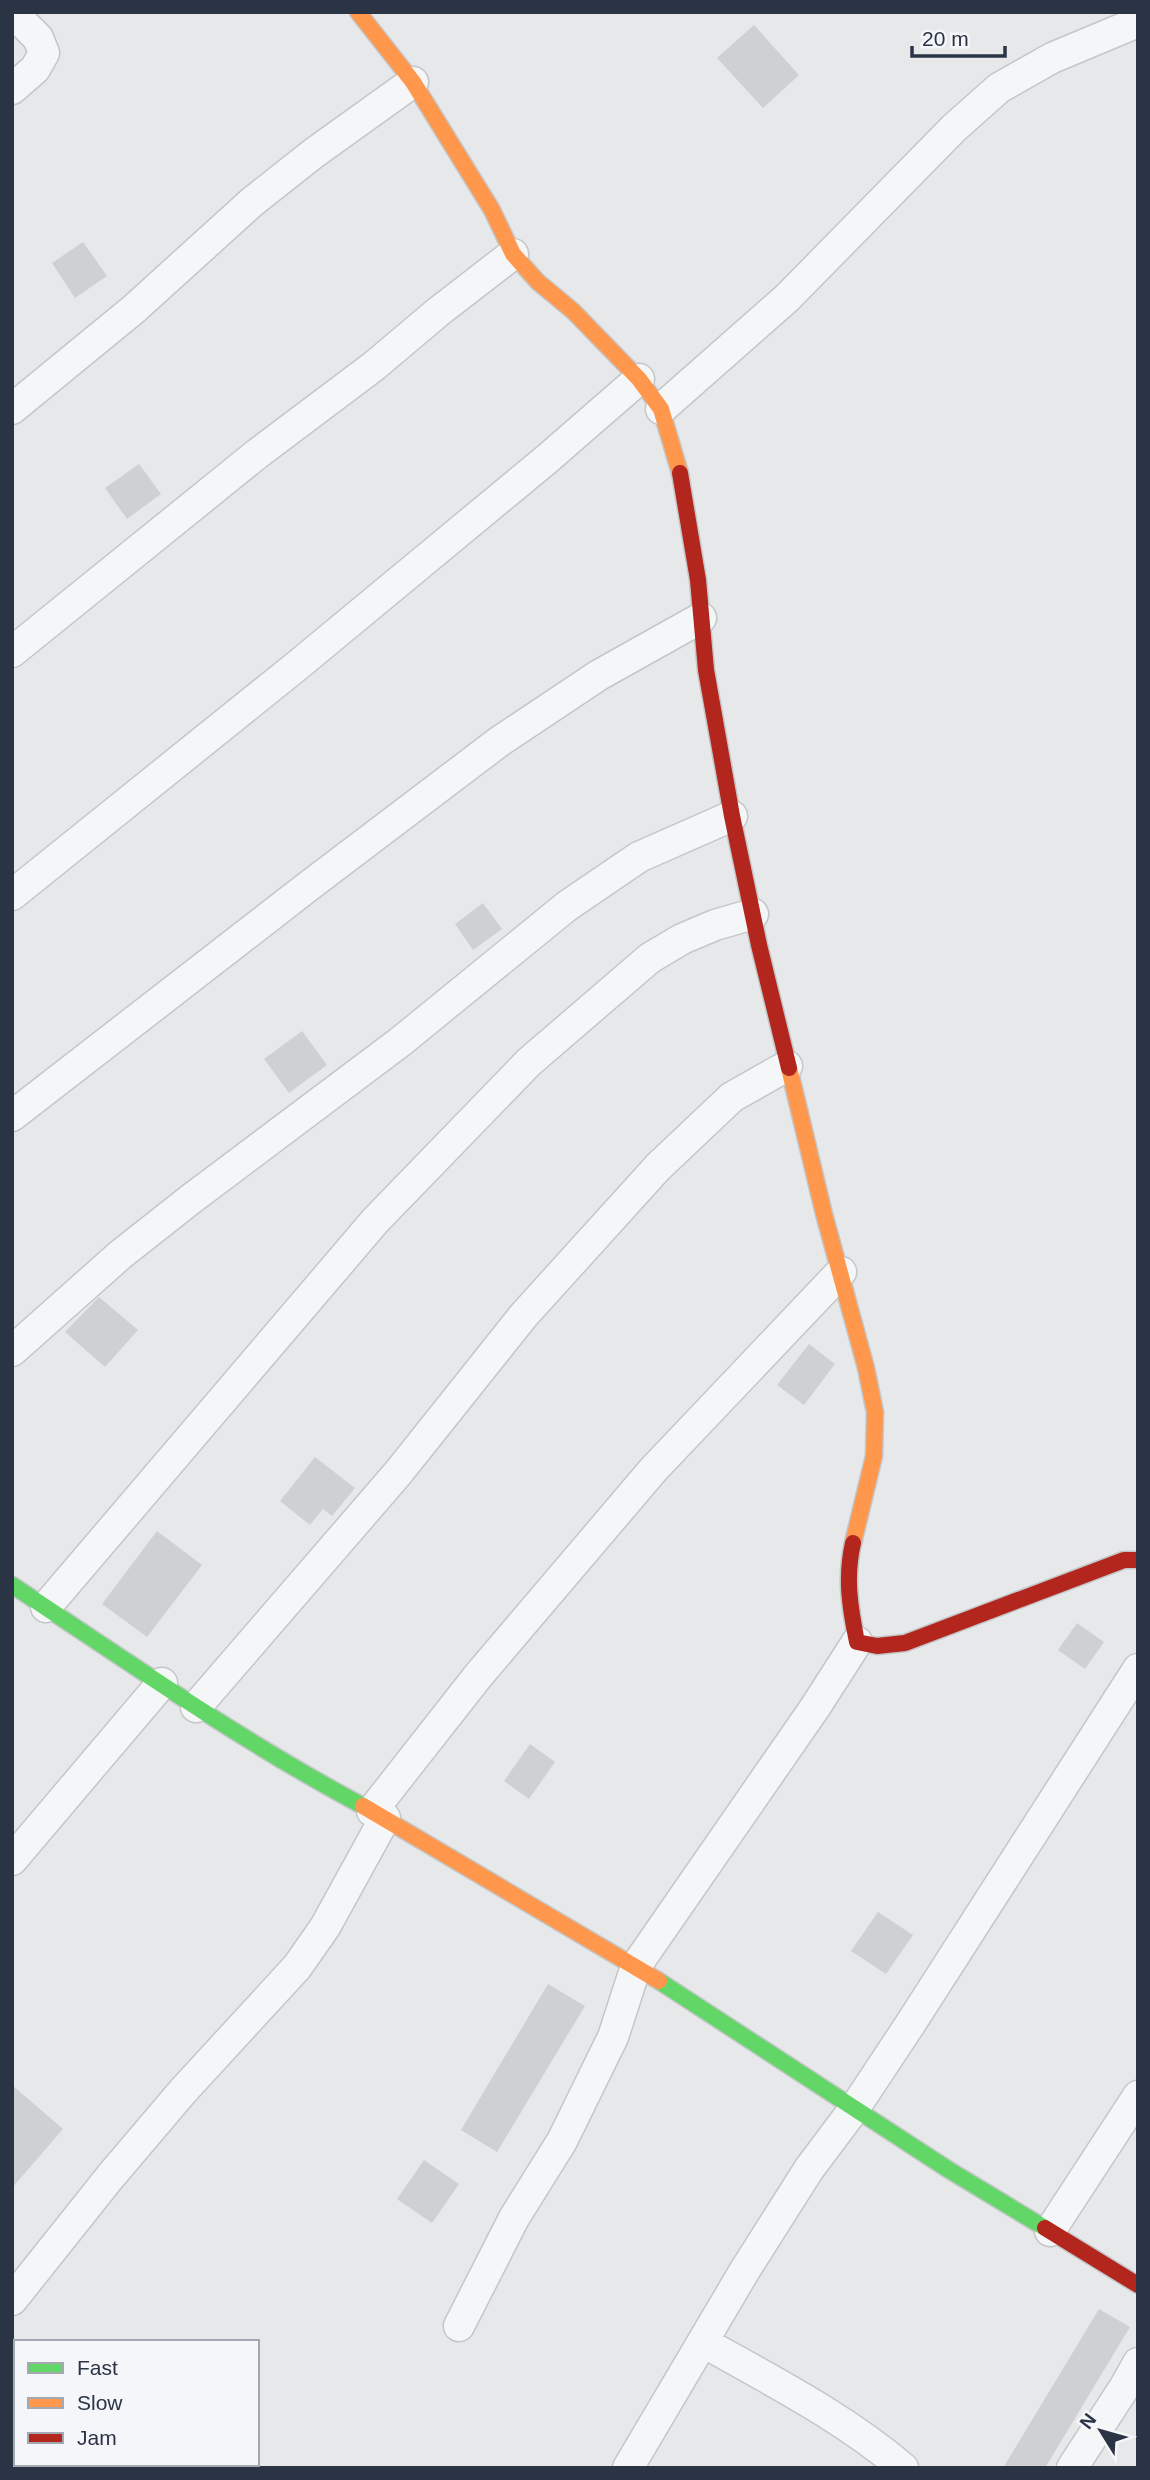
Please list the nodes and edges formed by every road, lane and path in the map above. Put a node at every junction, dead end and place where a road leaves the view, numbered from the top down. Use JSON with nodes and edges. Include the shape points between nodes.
{"nodes":[{"id":1,"x":12,"y":12,"type":"edge"},
{"id":2,"x":358,"y":12,"type":"edge"},
{"id":3,"x":1138,"y":22,"type":"edge"},
{"id":4,"x":413,"y":82,"type":"junction"},
{"id":5,"x":12,"y":89,"type":"edge"},
{"id":6,"x":513,"y":254,"type":"junction"},
{"id":7,"x":639,"y":379,"type":"junction"},
{"id":8,"x":12,"y":409,"type":"edge"},
{"id":9,"x":661,"y":409,"type":"junction"},
{"id":10,"x":701,"y":618,"type":"junction"},
{"id":11,"x":12,"y":652,"type":"edge"},
{"id":12,"x":732,"y":816,"type":"junction"},
{"id":13,"x":12,"y":895,"type":"edge"},
{"id":14,"x":753,"y":914,"type":"junction"},
{"id":15,"x":787,"y":1066,"type":"junction"},
{"id":16,"x":12,"y":1116,"type":"edge"},
{"id":17,"x":841,"y":1272,"type":"junction"},
{"id":18,"x":12,"y":1351,"type":"edge"},
{"id":19,"x":1138,"y":1560,"type":"edge"},
{"id":20,"x":12,"y":1585,"type":"edge"},
{"id":21,"x":46,"y":1607,"type":"junction"},
{"id":22,"x":857,"y":1642,"type":"junction"},
{"id":23,"x":1138,"y":1669,"type":"edge"},
{"id":24,"x":162,"y":1683,"type":"junction"},
{"id":25,"x":196,"y":1707,"type":"junction"},
{"id":26,"x":378,"y":1814,"type":"junction"},
{"id":27,"x":12,"y":1860,"type":"edge"},
{"id":28,"x":636,"y":1966,"type":"junction"},
{"id":29,"x":1138,"y":2096,"type":"edge"},
{"id":30,"x":854,"y":2109,"type":"junction"},
{"id":31,"x":1050,"y":2231,"type":"junction"},
{"id":32,"x":1138,"y":2285,"type":"edge"},
{"id":33,"x":12,"y":2301,"type":"edge"},
{"id":34,"x":459,"y":2326,"type":"dead end"},
{"id":35,"x":703,"y":2342,"type":"junction"},
{"id":36,"x":1138,"y":2363,"type":"edge"},
{"id":37,"x":628,"y":2468,"type":"edge"},
{"id":38,"x":903,"y":2468,"type":"edge"},
{"id":39,"x":1072,"y":2468,"type":"edge"}],
"edges":[{"from":1,"to":5,"type":"street","via":[[38,38],[44,53],[35,69]]},
{"from":2,"to":4,"type":"street"},
{"from":3,"to":9,"type":"street","via":[[1052,58],[999,88],[787,298]]},
{"from":4,"to":6,"type":"street"},
{"from":4,"to":8,"type":"street","via":[[252,202],[134,309]]},
{"from":6,"to":7,"type":"street"},
{"from":6,"to":11,"type":"street"},
{"from":7,"to":9,"type":"street"},
{"from":7,"to":13,"type":"street","via":[[298,665]]},
{"from":9,"to":10,"type":"street","via":[[687,508]]},
{"from":10,"to":12,"type":"street"},
{"from":10,"to":16,"type":"street","via":[[599,675],[500,741]]},
{"from":12,"to":14,"type":"street"},
{"from":12,"to":18,"type":"street","via":[[639,857],[568,906],[400,1042],[130,1247]]},
{"from":14,"to":15,"type":"street"},
{"from":14,"to":21,"type":"street","via":[[682,939],[650,958],[529,1062],[375,1221]]},
{"from":15,"to":17,"type":"street"},
{"from":15,"to":25,"type":"street","via":[[732,1097],[658,1167],[524,1315],[398,1473]]},
{"from":17,"to":22,"type":"street","via":[[875,1412],[874,1456],[848,1563],[848,1598]]},
{"from":17,"to":26,"type":"street","via":[[653,1470],[478,1676]]},
{"from":19,"to":22,"type":"street","via":[[1124,1560],[905,1643],[877,1646]]},
{"from":20,"to":21,"type":"street"},
{"from":21,"to":24,"type":"street"},
{"from":22,"to":28,"type":"street"},
{"from":23,"to":30,"type":"street"},
{"from":24,"to":25,"type":"street"},
{"from":24,"to":27,"type":"street"},
{"from":25,"to":26,"type":"street"},
{"from":26,"to":28,"type":"street"},
{"from":26,"to":33,"type":"street","via":[[325,1927],[297,1967],[175,2101]]},
{"from":28,"to":30,"type":"street"},
{"from":28,"to":34,"type":"street","via":[[613,2036],[562,2141],[514,2218]]},
{"from":29,"to":31,"type":"street"},
{"from":30,"to":31,"type":"street"},
{"from":30,"to":35,"type":"street","via":[[809,2169]]},
{"from":31,"to":32,"type":"street"},
{"from":35,"to":37,"type":"street"},
{"from":35,"to":38,"type":"street","via":[[823,2410],[875,2443]]},
{"from":36,"to":39,"type":"street"}]}
